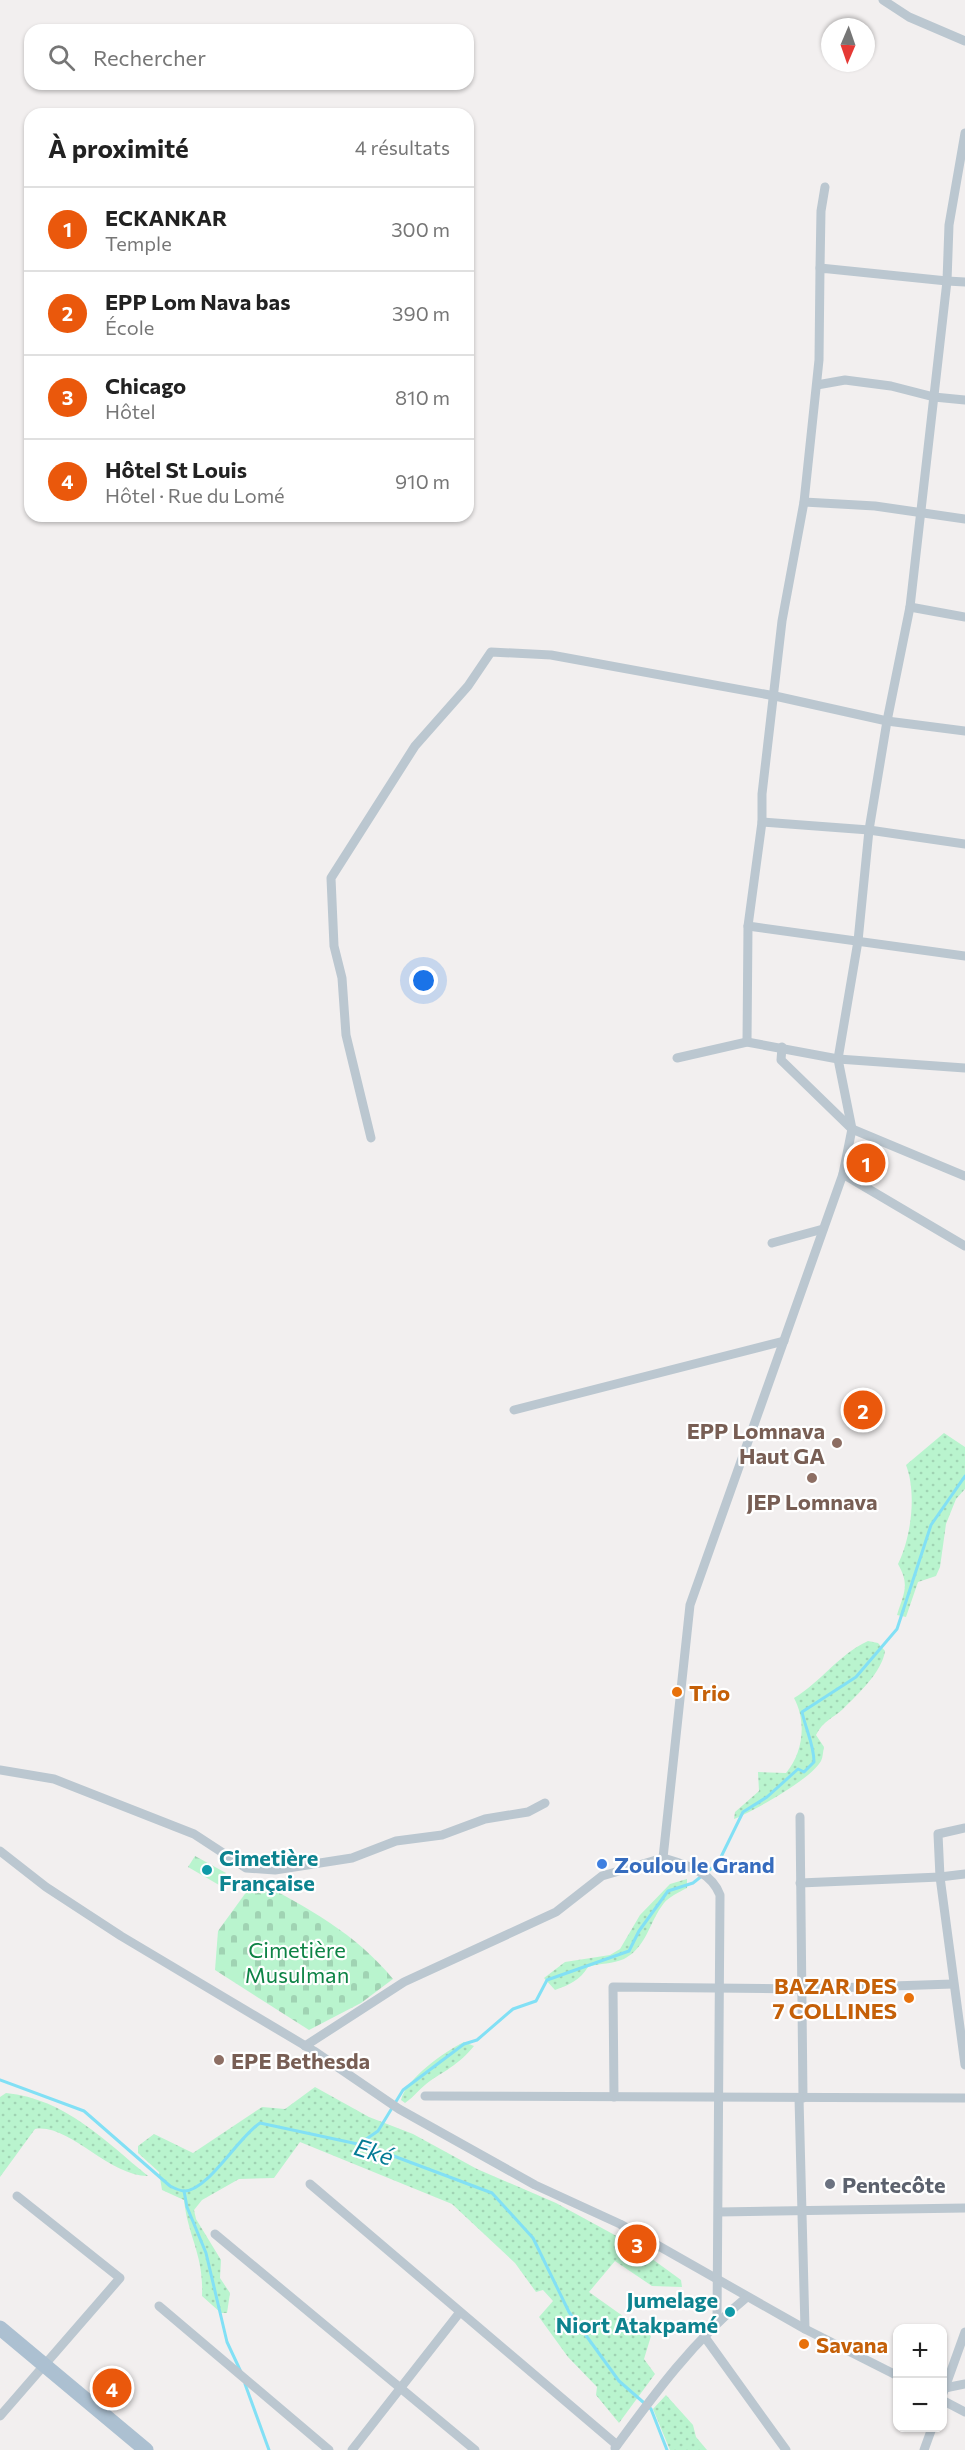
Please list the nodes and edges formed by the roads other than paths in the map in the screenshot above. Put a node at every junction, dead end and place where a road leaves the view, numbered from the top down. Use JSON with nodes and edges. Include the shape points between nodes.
{"nodes":[{"id":1,"x":883,"y":0,"type":"edge"},
{"id":2,"x":965,"y":40,"type":"edge"},
{"id":3,"x":965,"y":133,"type":"edge"},
{"id":4,"x":825,"y":187,"type":"dead end"},
{"id":5,"x":820,"y":268,"type":"junction"},
{"id":6,"x":947,"y":281,"type":"junction"},
{"id":7,"x":965,"y":282,"type":"edge"},
{"id":8,"x":817,"y":386,"type":"junction"},
{"id":9,"x":934,"y":397,"type":"junction"},
{"id":10,"x":965,"y":400,"type":"edge"},
{"id":11,"x":804,"y":502,"type":"junction"},
{"id":12,"x":921,"y":513,"type":"junction"},
{"id":13,"x":965,"y":519,"type":"edge"},
{"id":14,"x":910,"y":607,"type":"junction"},
{"id":15,"x":965,"y":617,"type":"edge"},
{"id":16,"x":775,"y":696,"type":"junction"},
{"id":17,"x":887,"y":721,"type":"junction"},
{"id":18,"x":965,"y":731,"type":"edge"},
{"id":19,"x":762,"y":822,"type":"junction"},
{"id":20,"x":869,"y":830,"type":"junction"},
{"id":21,"x":965,"y":844,"type":"edge"},
{"id":22,"x":748,"y":926,"type":"junction"},
{"id":23,"x":858,"y":941,"type":"junction"},
{"id":24,"x":965,"y":956,"type":"edge"},
{"id":25,"x":747,"y":1042,"type":"junction"},
{"id":26,"x":782,"y":1047,"type":"junction"},
{"id":27,"x":677,"y":1058,"type":"dead end"},
{"id":28,"x":838,"y":1059,"type":"junction"},
{"id":29,"x":965,"y":1068,"type":"edge"},
{"id":30,"x":852,"y":1129,"type":"junction"},
{"id":31,"x":371,"y":1138,"type":"dead end"},
{"id":32,"x":843,"y":1174,"type":"junction"},
{"id":33,"x":965,"y":1176,"type":"edge"},
{"id":34,"x":823,"y":1229,"type":"junction"},
{"id":35,"x":772,"y":1243,"type":"dead end"},
{"id":36,"x":965,"y":1246,"type":"edge"},
{"id":37,"x":784,"y":1341,"type":"junction"},
{"id":38,"x":514,"y":1410,"type":"dead end"},
{"id":39,"x":0,"y":1770,"type":"edge"},
{"id":40,"x":545,"y":1803,"type":"dead end"},
{"id":41,"x":800,"y":1817,"type":"dead end"},
{"id":42,"x":965,"y":1828,"type":"edge"},
{"id":43,"x":0,"y":1851,"type":"edge"},
{"id":44,"x":663,"y":1858,"type":"junction"},
{"id":45,"x":965,"y":1874,"type":"edge"},
{"id":46,"x":939,"y":1877,"type":"junction"},
{"id":47,"x":801,"y":1883,"type":"junction"},
{"id":48,"x":953,"y":1984,"type":"junction"},
{"id":49,"x":721,"y":1989,"type":"junction"},
{"id":50,"x":801,"y":1989,"type":"junction"},
{"id":51,"x":305,"y":2046,"type":"junction"},
{"id":52,"x":965,"y":2065,"type":"edge"},
{"id":53,"x":425,"y":2096,"type":"dead end"},
{"id":54,"x":614,"y":2097,"type":"junction"},
{"id":55,"x":719,"y":2097,"type":"junction"},
{"id":56,"x":801,"y":2098,"type":"junction"},
{"id":57,"x":965,"y":2098,"type":"edge"},
{"id":58,"x":310,"y":2184,"type":"dead end"},
{"id":59,"x":17,"y":2196,"type":"dead end"},
{"id":60,"x":965,"y":2208,"type":"edge"},
{"id":61,"x":804,"y":2211,"type":"junction"},
{"id":62,"x":719,"y":2212,"type":"junction"},
{"id":63,"x":215,"y":2234,"type":"dead end"},
{"id":64,"x":716,"y":2280,"type":"junction"},
{"id":65,"x":747,"y":2297,"type":"junction"},
{"id":66,"x":159,"y":2306,"type":"dead end"},
{"id":67,"x":460,"y":2312,"type":"junction"},
{"id":68,"x":717,"y":2322,"type":"junction"},
{"id":69,"x":0,"y":2328,"type":"edge"},
{"id":70,"x":806,"y":2329,"type":"junction"},
{"id":71,"x":965,"y":2332,"type":"edge"},
{"id":72,"x":704,"y":2336,"type":"junction"},
{"id":73,"x":44,"y":2367,"type":"junction"},
{"id":74,"x":893,"y":2374,"type":"edge"},
{"id":75,"x":947,"y":2383,"type":"edge"},
{"id":76,"x":965,"y":2384,"type":"edge"},
{"id":77,"x":401,"y":2388,"type":"junction"},
{"id":78,"x":947,"y":2392,"type":"edge"},
{"id":79,"x":947,"y":2397,"type":"edge"},
{"id":80,"x":965,"y":2412,"type":"edge"},
{"id":81,"x":0,"y":2416,"type":"edge"},
{"id":82,"x":930,"y":2432,"type":"edge"},
{"id":83,"x":615,"y":2448,"type":"edge"},
{"id":84,"x":146,"y":2450,"type":"edge"},
{"id":85,"x":329,"y":2450,"type":"edge"},
{"id":86,"x":352,"y":2450,"type":"edge"},
{"id":87,"x":476,"y":2450,"type":"edge"},
{"id":88,"x":786,"y":2450,"type":"edge"},
{"id":89,"x":924,"y":2450,"type":"edge"}],
"edges":[{"from":1,"to":2,"type":"street","via":[[909,17]]},
{"from":3,"to":6,"type":"street","via":[[950,225]]},
{"from":4,"to":5,"type":"street"},
{"from":5,"to":6,"type":"street"},
{"from":5,"to":8,"type":"street"},
{"from":6,"to":7,"type":"street"},
{"from":6,"to":9,"type":"street"},
{"from":8,"to":9,"type":"street","via":[[845,380]]},
{"from":8,"to":11,"type":"street"},
{"from":9,"to":10,"type":"street"},
{"from":9,"to":12,"type":"street"},
{"from":11,"to":12,"type":"street"},
{"from":11,"to":16,"type":"street","via":[[783,621]]},
{"from":12,"to":13,"type":"street"},
{"from":12,"to":14,"type":"street"},
{"from":14,"to":15,"type":"street"},
{"from":14,"to":17,"type":"street"},
{"from":16,"to":17,"type":"street"},
{"from":16,"to":19,"type":"street"},
{"from":16,"to":31,"type":"street","via":[[551,656],[491,652],[468,686],[415,746],[331,878],[334,946],[342,978],[346,1035]]},
{"from":17,"to":18,"type":"street"},
{"from":17,"to":20,"type":"street"},
{"from":19,"to":20,"type":"street"},
{"from":19,"to":22,"type":"street"},
{"from":20,"to":21,"type":"street"},
{"from":20,"to":23,"type":"street"},
{"from":22,"to":23,"type":"street"},
{"from":22,"to":25,"type":"street"},
{"from":23,"to":24,"type":"street"},
{"from":23,"to":28,"type":"street"},
{"from":25,"to":26,"type":"street"},
{"from":25,"to":27,"type":"street"},
{"from":26,"to":28,"type":"street"},
{"from":26,"to":30,"type":"street","via":[[781,1060]]},
{"from":28,"to":29,"type":"street"},
{"from":28,"to":30,"type":"street"},
{"from":30,"to":32,"type":"street"},
{"from":30,"to":33,"type":"street"},
{"from":32,"to":34,"type":"street"},
{"from":32,"to":36,"type":"street"},
{"from":34,"to":35,"type":"street"},
{"from":34,"to":37,"type":"street"},
{"from":37,"to":38,"type":"street"},
{"from":37,"to":44,"type":"street","via":[[690,1605]]},
{"from":39,"to":40,"type":"street","via":[[54,1779],[183,1828],[246,1868],[275,1870],[352,1858],[396,1841],[442,1835],[485,1819],[528,1812]]},
{"from":41,"to":47,"type":"street"},
{"from":42,"to":46,"type":"street","via":[[938,1834]]},
{"from":43,"to":51,"type":"street","via":[[46,1887],[111,1929]]},
{"from":44,"to":49,"type":"street","via":[[697,1869],[716,1885],[720,1895]]},
{"from":44,"to":51,"type":"street","via":[[602,1876],[556,1912],[404,1982]]},
{"from":45,"to":46,"type":"street"},
{"from":46,"to":47,"type":"street"},
{"from":46,"to":48,"type":"street"},
{"from":47,"to":50,"type":"street"},
{"from":48,"to":50,"type":"street"},
{"from":48,"to":52,"type":"street"},
{"from":49,"to":50,"type":"street"},
{"from":49,"to":54,"type":"street","via":[[613,1987]]},
{"from":49,"to":55,"type":"street"},
{"from":50,"to":56,"type":"street"},
{"from":51,"to":64,"type":"street","via":[[399,2109],[535,2185],[620,2224]]},
{"from":53,"to":54,"type":"street"},
{"from":54,"to":55,"type":"street"},
{"from":55,"to":56,"type":"street"},
{"from":55,"to":62,"type":"street"},
{"from":56,"to":57,"type":"street"},
{"from":56,"to":61,"type":"street"},
{"from":58,"to":67,"type":"street"},
{"from":59,"to":73,"type":"street","via":[[120,2277]]},
{"from":60,"to":61,"type":"street"},
{"from":61,"to":62,"type":"street"},
{"from":61,"to":70,"type":"street"},
{"from":62,"to":64,"type":"street"},
{"from":63,"to":77,"type":"street"},
{"from":64,"to":65,"type":"street"},
{"from":64,"to":68,"type":"street"},
{"from":65,"to":68,"type":"street"},
{"from":65,"to":70,"type":"street"},
{"from":66,"to":85,"type":"street"},
{"from":67,"to":77,"type":"street"},
{"from":67,"to":83,"type":"street"},
{"from":68,"to":72,"type":"street"},
{"from":69,"to":73,"type":"main road"},
{"from":70,"to":74,"type":"street"},
{"from":71,"to":75,"type":"street"},
{"from":72,"to":83,"type":"street","via":[[652,2394]]},
{"from":72,"to":88,"type":"street"},
{"from":73,"to":81,"type":"street"},
{"from":73,"to":84,"type":"main road"},
{"from":76,"to":78,"type":"street"},
{"from":77,"to":86,"type":"street"},
{"from":77,"to":87,"type":"street"},
{"from":79,"to":80,"type":"street"},
{"from":82,"to":89,"type":"street"}]}
